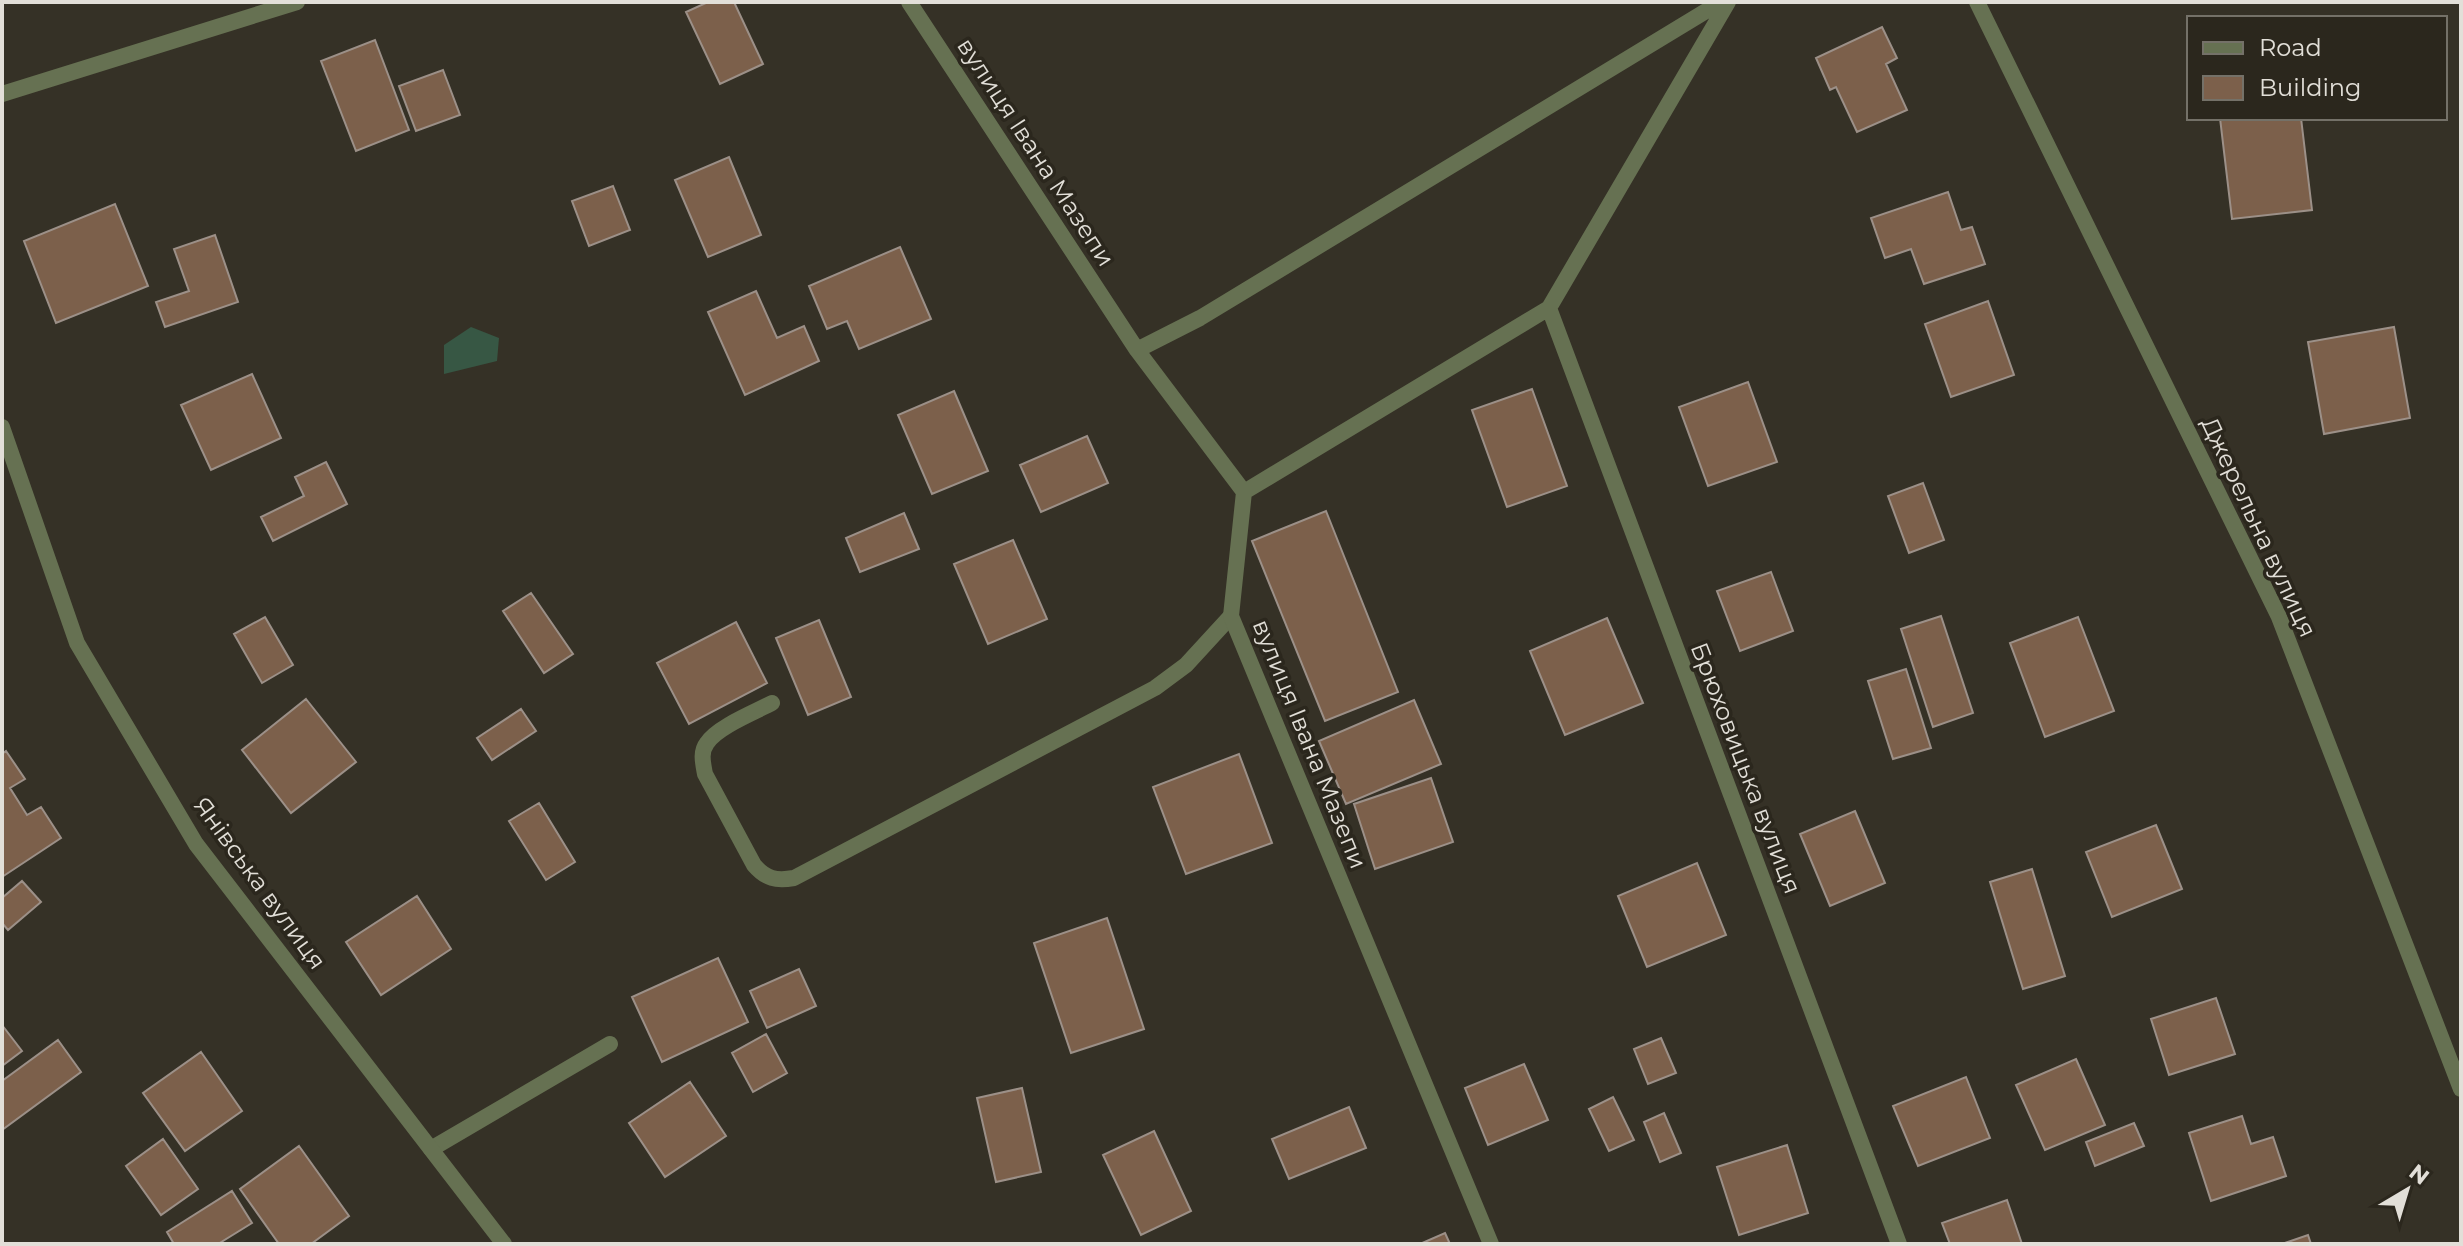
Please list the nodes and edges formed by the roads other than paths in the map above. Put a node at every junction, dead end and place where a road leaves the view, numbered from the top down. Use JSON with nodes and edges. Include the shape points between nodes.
{"nodes":[{"id":1,"x":297,"y":2,"type":"edge"},
{"id":2,"x":909,"y":2,"type":"edge"},
{"id":3,"x":1721,"y":2,"type":"edge"},
{"id":4,"x":1728,"y":2,"type":"edge"},
{"id":5,"x":1977,"y":2,"type":"edge"},
{"id":6,"x":2,"y":94,"type":"edge"},
{"id":7,"x":1549,"y":308,"type":"junction"},
{"id":8,"x":1137,"y":350,"type":"junction"},
{"id":9,"x":2,"y":427,"type":"edge"},
{"id":10,"x":1244,"y":492,"type":"junction"},
{"id":11,"x":1231,"y":616,"type":"junction"},
{"id":12,"x":772,"y":703,"type":"dead end"},
{"id":13,"x":610,"y":1044,"type":"dead end"},
{"id":14,"x":2461,"y":1089,"type":"edge"},
{"id":15,"x":431,"y":1149,"type":"junction"},
{"id":16,"x":504,"y":1244,"type":"edge"},
{"id":17,"x":1491,"y":1244,"type":"edge"},
{"id":18,"x":1899,"y":1244,"type":"edge"}],
"edges":[{"from":1,"to":6,"type":"street"},
{"from":2,"to":8,"type":"street","name":"вулиця Івана Мазепи"},
{"from":3,"to":8,"type":"street","via":[[1200,318]]},
{"from":4,"to":7,"type":"street"},
{"from":5,"to":14,"type":"street","name":"Джерельна вулиця","via":[[2279,617]]},
{"from":7,"to":10,"type":"street"},
{"from":7,"to":18,"type":"street","name":"Брюховицька вулиця"},
{"from":8,"to":10,"type":"street","name":"вулиця Івана Мазепи"},
{"from":9,"to":15,"type":"street","name":"Янівська вулиця","via":[[77,643],[196,844]]},
{"from":10,"to":11,"type":"street","name":"вулиця Івана Мазепи"},
{"from":11,"to":12,"type":"street","via":[[1186,665],[1127,705],[794,878],[779,881],[754,865],[705,774],[702,758],[706,743],[717,733]]},
{"from":11,"to":17,"type":"street","name":"вулиця Івана Мазепи"},
{"from":13,"to":15,"type":"street"},
{"from":15,"to":16,"type":"street","name":"Янівська вулиця"}]}
